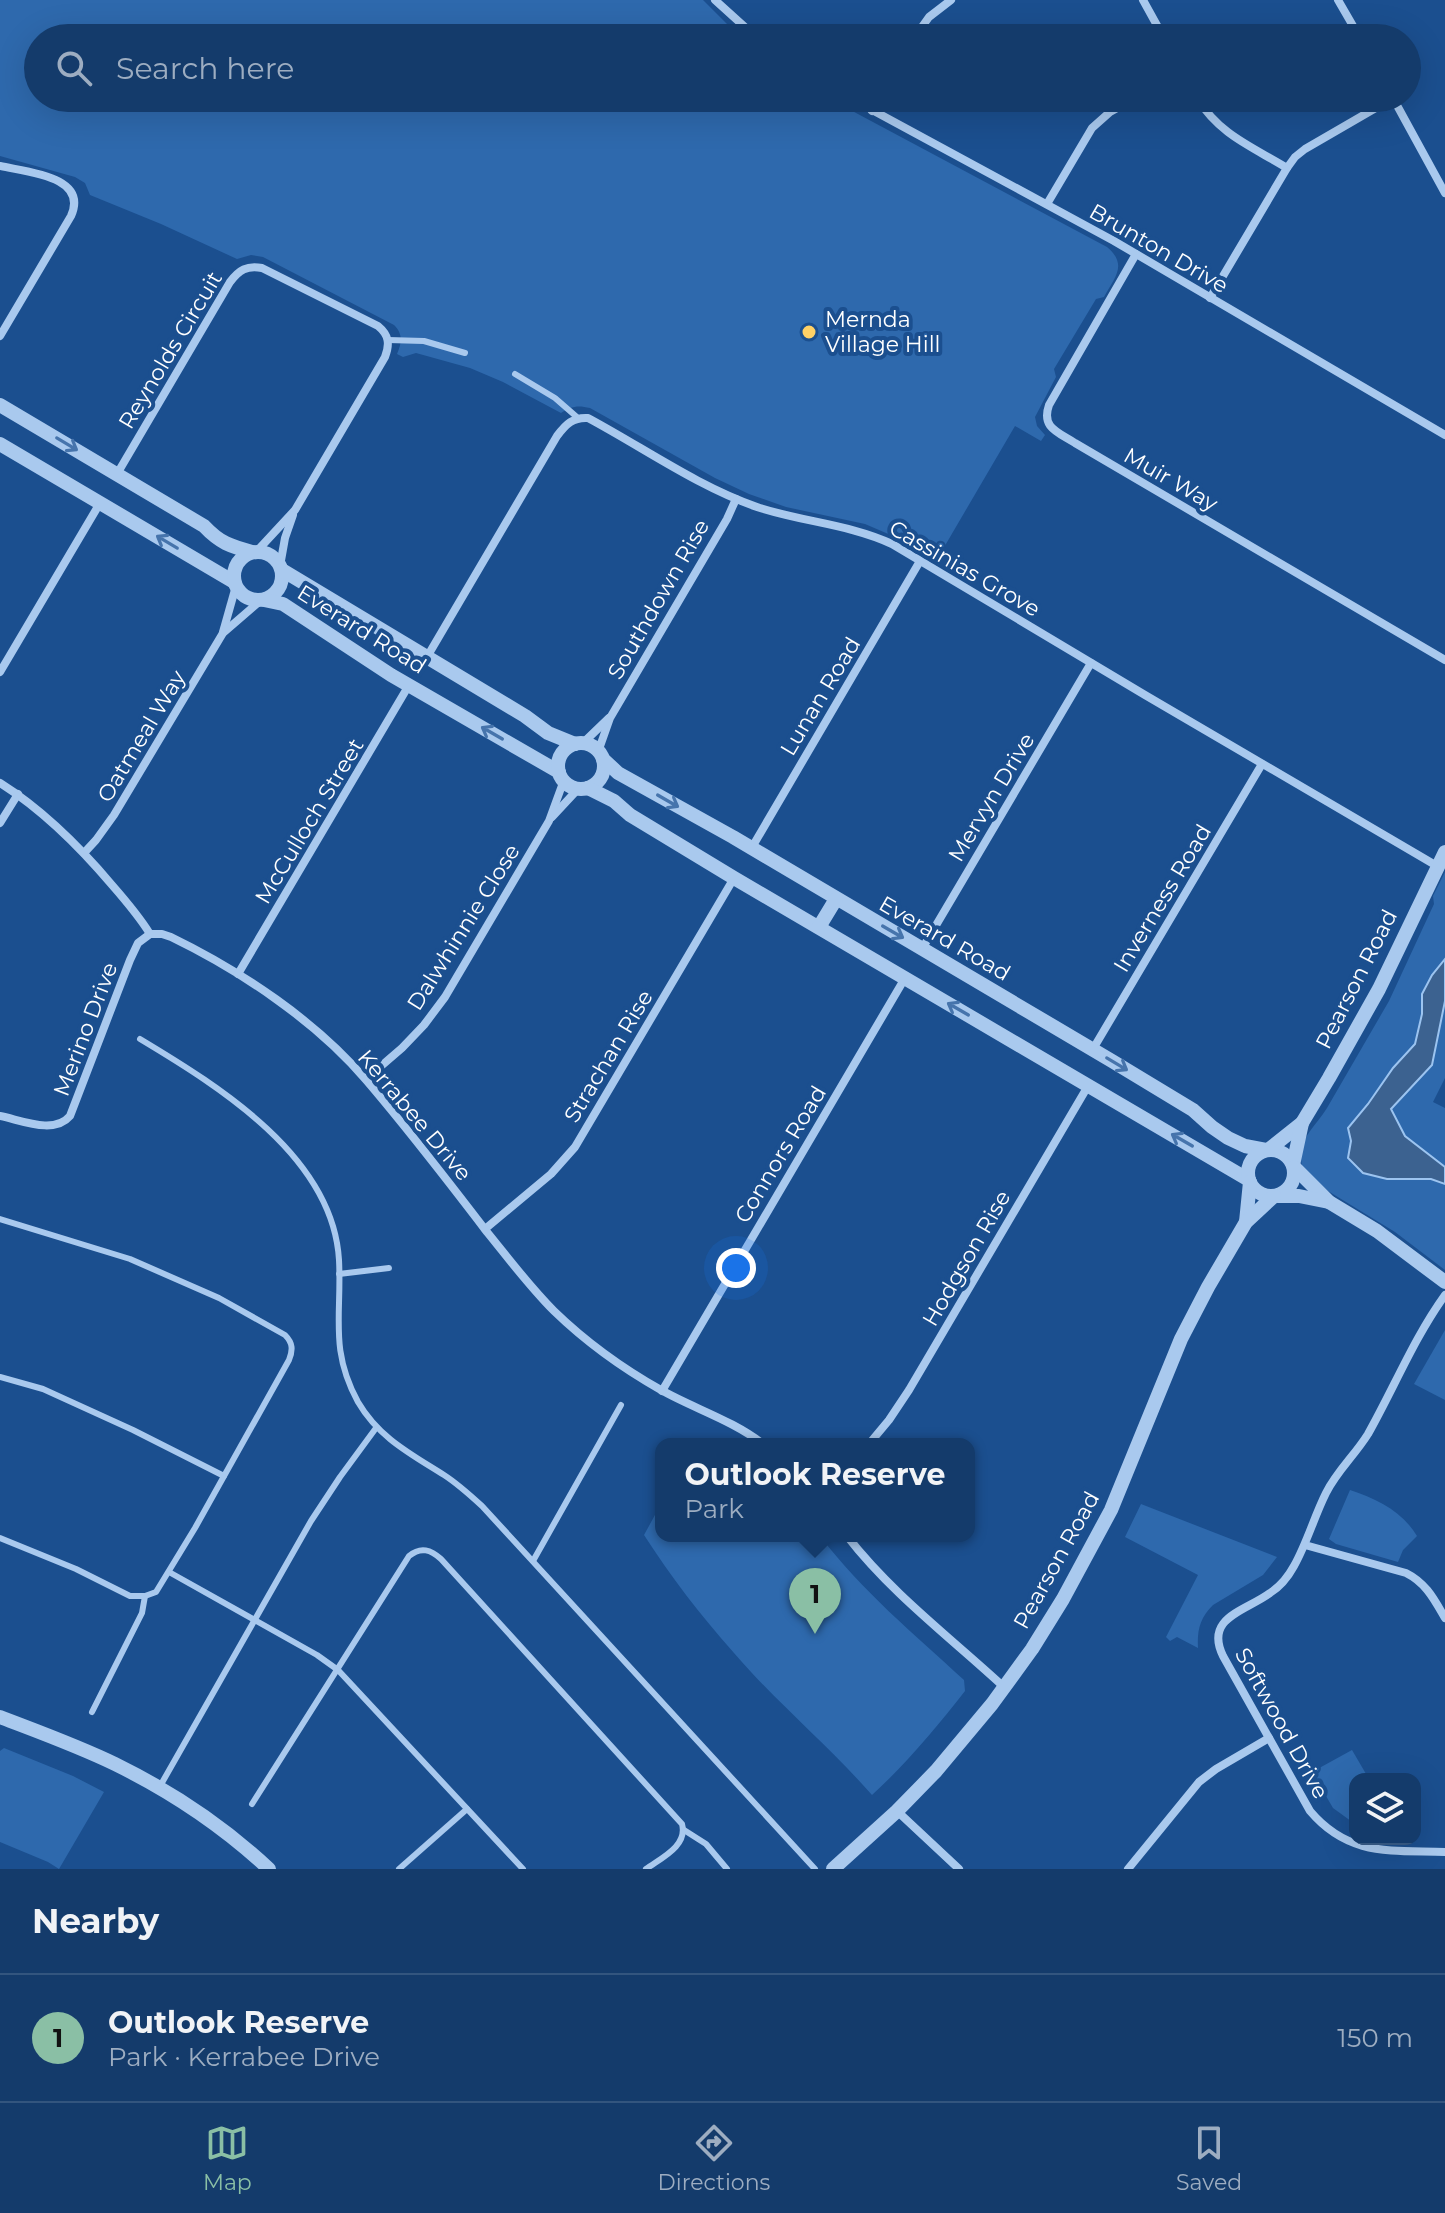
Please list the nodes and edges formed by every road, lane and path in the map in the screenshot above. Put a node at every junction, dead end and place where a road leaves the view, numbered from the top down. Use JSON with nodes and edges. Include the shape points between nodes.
{"nodes":[{"id":1,"x":715,"y":0,"type":"edge"},
{"id":2,"x":951,"y":0,"type":"edge"},
{"id":3,"x":1143,"y":0,"type":"edge"},
{"id":4,"x":1338,"y":0,"type":"edge"},
{"id":5,"x":742,"y":24,"type":"edge"},
{"id":6,"x":924,"y":24,"type":"edge"},
{"id":7,"x":1156,"y":24,"type":"edge"},
{"id":8,"x":1352,"y":24,"type":"edge"},
{"id":9,"x":874,"y":112,"type":"edge"},
{"id":10,"x":1110,"y":112,"type":"edge"},
{"id":11,"x":1207,"y":112,"type":"edge"},
{"id":12,"x":1369,"y":112,"type":"edge"},
{"id":13,"x":1401,"y":112,"type":"edge"},
{"id":14,"x":0,"y":166,"type":"edge"},
{"id":15,"x":1287,"y":168,"type":"junction"},
{"id":16,"x":1445,"y":193,"type":"edge"},
{"id":17,"x":1047,"y":204,"type":"junction"},
{"id":18,"x":1136,"y":254,"type":"junction"},
{"id":19,"x":1210,"y":298,"type":"junction"},
{"id":20,"x":0,"y":336,"type":"edge"},
{"id":21,"x":388,"y":340,"type":"junction"},
{"id":22,"x":465,"y":353,"type":"dead end"},
{"id":23,"x":515,"y":374,"type":"dead end"},
{"id":24,"x":0,"y":405,"type":"edge"},
{"id":25,"x":578,"y":418,"type":"junction"},
{"id":26,"x":1445,"y":435,"type":"edge"},
{"id":27,"x":0,"y":444,"type":"edge"},
{"id":28,"x":117,"y":474,"type":"junction"},
{"id":29,"x":736,"y":499,"type":"junction"},
{"id":30,"x":100,"y":503,"type":"junction"},
{"id":31,"x":295,"y":510,"type":"junction"},
{"id":32,"x":254,"y":552,"type":"junction"},
{"id":33,"x":920,"y":561,"type":"junction"},
{"id":34,"x":281,"y":568,"type":"junction"},
{"id":35,"x":235,"y":584,"type":"junction"},
{"id":36,"x":262,"y":600,"type":"junction"},
{"id":37,"x":223,"y":633,"type":"junction"},
{"id":38,"x":427,"y":657,"type":"junction"},
{"id":39,"x":1445,"y":660,"type":"edge"},
{"id":40,"x":1091,"y":663,"type":"junction"},
{"id":41,"x":0,"y":672,"type":"edge"},
{"id":42,"x":409,"y":685,"type":"junction"},
{"id":43,"x":610,"y":718,"type":"junction"},
{"id":44,"x":579,"y":744,"type":"junction"},
{"id":45,"x":600,"y":756,"type":"junction"},
{"id":46,"x":1262,"y":764,"type":"junction"},
{"id":47,"x":562,"y":776,"type":"junction"},
{"id":48,"x":0,"y":783,"type":"edge"},
{"id":49,"x":583,"y":788,"type":"junction"},
{"id":50,"x":18,"y":794,"type":"junction"},
{"id":51,"x":549,"y":821,"type":"junction"},
{"id":52,"x":0,"y":823,"type":"edge"},
{"id":53,"x":751,"y":849,"type":"junction"},
{"id":54,"x":84,"y":853,"type":"junction"},
{"id":55,"x":1441,"y":859,"type":"edge"},
{"id":56,"x":734,"y":878,"type":"junction"},
{"id":57,"x":836,"y":899,"type":"junction"},
{"id":58,"x":819,"y":927,"type":"junction"},
{"id":59,"x":150,"y":934,"type":"junction"},
{"id":60,"x":922,"y":949,"type":"junction"},
{"id":61,"x":238,"y":974,"type":"junction"},
{"id":62,"x":905,"y":978,"type":"junction"},
{"id":63,"x":140,"y":1039,"type":"dead end"},
{"id":64,"x":1093,"y":1049,"type":"junction"},
{"id":65,"x":366,"y":1079,"type":"junction"},
{"id":66,"x":1088,"y":1086,"type":"junction"},
{"id":67,"x":0,"y":1116,"type":"edge"},
{"id":68,"x":1302,"y":1123,"type":"junction"},
{"id":69,"x":1267,"y":1150,"type":"junction"},
{"id":70,"x":1293,"y":1166,"type":"junction"},
{"id":71,"x":1250,"y":1181,"type":"junction"},
{"id":72,"x":1275,"y":1196,"type":"junction"},
{"id":73,"x":1329,"y":1202,"type":"junction"},
{"id":74,"x":0,"y":1219,"type":"edge"},
{"id":75,"x":1246,"y":1222,"type":"junction"},
{"id":76,"x":485,"y":1229,"type":"junction"},
{"id":77,"x":389,"y":1268,"type":"dead end"},
{"id":78,"x":339,"y":1274,"type":"junction"},
{"id":79,"x":1445,"y":1282,"type":"edge"},
{"id":80,"x":1445,"y":1295,"type":"edge"},
{"id":81,"x":0,"y":1377,"type":"edge"},
{"id":82,"x":662,"y":1391,"type":"junction"},
{"id":83,"x":621,"y":1405,"type":"dead end"},
{"id":84,"x":376,"y":1428,"type":"junction"},
{"id":85,"x":754,"y":1438,"type":"edge"},
{"id":86,"x":874,"y":1438,"type":"edge"},
{"id":87,"x":224,"y":1476,"type":"junction"},
{"id":88,"x":0,"y":1538,"type":"edge"},
{"id":89,"x":852,"y":1542,"type":"edge"},
{"id":90,"x":1305,"y":1545,"type":"junction"},
{"id":91,"x":533,"y":1561,"type":"junction"},
{"id":92,"x":169,"y":1572,"type":"junction"},
{"id":93,"x":145,"y":1596,"type":"junction"},
{"id":94,"x":1445,"y":1618,"type":"edge"},
{"id":95,"x":256,"y":1620,"type":"junction"},
{"id":96,"x":338,"y":1670,"type":"junction"},
{"id":97,"x":1005,"y":1688,"type":"junction"},
{"id":98,"x":92,"y":1712,"type":"dead end"},
{"id":99,"x":0,"y":1717,"type":"edge"},
{"id":100,"x":1269,"y":1738,"type":"junction"},
{"id":101,"x":159,"y":1788,"type":"junction"},
{"id":102,"x":252,"y":1804,"type":"dead end"},
{"id":103,"x":467,"y":1809,"type":"junction"},
{"id":104,"x":897,"y":1811,"type":"junction"},
{"id":105,"x":684,"y":1830,"type":"junction"},
{"id":106,"x":1445,"y":1852,"type":"edge"},
{"id":107,"x":269,"y":1869,"type":"edge"},
{"id":108,"x":399,"y":1869,"type":"edge"},
{"id":109,"x":523,"y":1869,"type":"edge"},
{"id":110,"x":646,"y":1869,"type":"edge"},
{"id":111,"x":727,"y":1869,"type":"edge"},
{"id":112,"x":815,"y":1869,"type":"edge"},
{"id":113,"x":833,"y":1869,"type":"edge"},
{"id":114,"x":959,"y":1869,"type":"edge"},
{"id":115,"x":1128,"y":1869,"type":"edge"}],
"edges":[{"from":1,"to":5,"type":"street"},
{"from":2,"to":6,"type":"street"},
{"from":3,"to":7,"type":"street"},
{"from":4,"to":8,"type":"street"},
{"from":9,"to":17,"type":"street","name":"Brunton Drive"},
{"from":10,"to":17,"type":"street","via":[[1092,128]]},
{"from":11,"to":15,"type":"street","via":[[1224,131]]},
{"from":12,"to":15,"type":"street","via":[[1305,149]]},
{"from":13,"to":16,"type":"street"},
{"from":14,"to":20,"type":"street","via":[[62,183],[75,199],[71,216]]},
{"from":15,"to":19,"type":"street"},
{"from":17,"to":18,"type":"street","name":"Brunton Drive"},
{"from":18,"to":19,"type":"street","name":"Brunton Drive"},
{"from":18,"to":39,"type":"street","name":"Muir Way","via":[[1049,405],[1049,425]]},
{"from":19,"to":26,"type":"street","name":"Brunton Drive"},
{"from":21,"to":22,"type":"lane","via":[[424,341]]},
{"from":21,"to":28,"type":"street","name":"Reynolds Circuit","via":[[378,326],[262,268],[243,269],[230,282]]},
{"from":21,"to":31,"type":"street","via":[[385,357]]},
{"from":23,"to":25,"type":"lane"},
{"from":24,"to":28,"type":"street","one_way":true},
{"from":25,"to":29,"type":"street","name":"Cassinias Grove","via":[[588,418]]},
{"from":25,"to":38,"type":"street","via":[[557,436]]},
{"from":27,"to":30,"type":"street"},
{"from":28,"to":32,"type":"street","via":[[226,545]]},
{"from":29,"to":33,"type":"street","name":"Cassinias Grove","via":[[874,536]]},
{"from":29,"to":43,"type":"street","name":"Southdown Rise"},
{"from":35,"to":30,"type":"street","one_way":true},
{"from":30,"to":41,"type":"street"},
{"from":31,"to":32,"type":"street"},
{"from":31,"to":34,"type":"street"},
{"from":32,"to":34,"type":"street","via":[[270,555]]},
{"from":32,"to":35,"type":"street","via":[[239,560]]},
{"from":33,"to":40,"type":"street","name":"Cassinias Grove"},
{"from":33,"to":53,"type":"street","name":"Lunan Road"},
{"from":34,"to":36,"type":"street","via":[[277,592]]},
{"from":34,"to":38,"type":"street","name":"Everard Road"},
{"from":35,"to":36,"type":"street","via":[[246,597]]},
{"from":35,"to":37,"type":"street","name":"Oatmeal Way"},
{"from":36,"to":37,"type":"street","name":"Oatmeal Way"},
{"from":36,"to":42,"type":"street","name":"Everard Road","via":[[283,604]]},
{"from":37,"to":54,"type":"street","name":"Oatmeal Way","via":[[114,815]]},
{"from":38,"to":44,"type":"street","name":"Everard Road","via":[[548,733]]},
{"from":40,"to":46,"type":"street","name":"Cassinias Grove"},
{"from":40,"to":60,"type":"street","name":"Mervyn Drive"},
{"from":47,"to":42,"type":"street","name":"Everard Road","one_way":true},
{"from":42,"to":61,"type":"street","name":"McCulloch Street"},
{"from":43,"to":44,"type":"street","name":"Southdown Rise"},
{"from":43,"to":45,"type":"street","name":"Southdown Rise"},
{"from":44,"to":45,"type":"street"},
{"from":44,"to":47,"type":"street","via":[[568,747],[560,758]]},
{"from":45,"to":49,"type":"street","via":[[602,773],[594,785]]},
{"from":45,"to":53,"type":"street","name":"Everard Road","one_way":true,"via":[[618,773]]},
{"from":46,"to":55,"type":"street","name":"Cassinias Grove"},
{"from":46,"to":64,"type":"street","name":"Inverness Road"},
{"from":47,"to":49,"type":"street","via":[[573,787]]},
{"from":47,"to":51,"type":"street","name":"Dalwhinnie Close"},
{"from":48,"to":50,"type":"street"},
{"from":49,"to":51,"type":"street","name":"Dalwhinnie Close"},
{"from":49,"to":56,"type":"street","via":[[614,801]]},
{"from":50,"to":52,"type":"street"},
{"from":50,"to":54,"type":"street"},
{"from":51,"to":65,"type":"street","name":"Dalwhinnie Close","via":[[445,997],[424,1025]]},
{"from":53,"to":57,"type":"street","name":"Everard Road"},
{"from":54,"to":59,"type":"street"},
{"from":55,"to":68,"type":"street","name":"Pearson Road","via":[[1379,989]]},
{"from":56,"to":58,"type":"street"},
{"from":56,"to":76,"type":"street","name":"Strachan Rise","via":[[575,1147]]},
{"from":57,"to":58,"type":"street"},
{"from":57,"to":60,"type":"street","name":"Everard Road","one_way":true},
{"from":58,"to":62,"type":"street"},
{"from":59,"to":61,"type":"street","name":"Kerrabee Drive","via":[[171,937]]},
{"from":59,"to":67,"type":"street","name":"Merino Drive","via":[[138,943],[130,960],[66,1121],[54,1126]]},
{"from":60,"to":64,"type":"street","name":"Everard Road"},
{"from":61,"to":65,"type":"street","name":"Kerrabee Drive","via":[[301,1018]]},
{"from":66,"to":62,"type":"street","one_way":true},
{"from":62,"to":82,"type":"street","name":"Connors Road"},
{"from":63,"to":78,"type":"lane","via":[[226,1095],[298,1163],[331,1219]]},
{"from":64,"to":69,"type":"street","name":"Everard Road","one_way":true,"via":[[1193,1110],[1228,1138]]},
{"from":65,"to":76,"type":"street","name":"Kerrabee Drive"},
{"from":71,"to":66,"type":"street","one_way":true},
{"from":66,"to":86,"type":"street","name":"Hodgson Rise","via":[[909,1390]]},
{"from":68,"to":69,"type":"street","name":"Pearson Road"},
{"from":68,"to":70,"type":"street","name":"Pearson Road"},
{"from":69,"to":70,"type":"street","via":[[1283,1153]]},
{"from":69,"to":71,"type":"street","via":[[1249,1165]]},
{"from":70,"to":72,"type":"street","via":[[1293,1182]]},
{"from":70,"to":73,"type":"street"},
{"from":71,"to":72,"type":"street","via":[[1259,1193]]},
{"from":71,"to":75,"type":"street","name":"Pearson Road"},
{"from":72,"to":73,"type":"street"},
{"from":72,"to":75,"type":"street","name":"Pearson Road"},
{"from":73,"to":79,"type":"street"},
{"from":74,"to":87,"type":"lane","via":[[130,1259],[219,1298],[289,1340],[289,1360]]},
{"from":75,"to":97,"type":"street","name":"Pearson Road","via":[[1181,1339],[1092,1548]]},
{"from":76,"to":82,"type":"street","name":"Kerrabee Drive","via":[[579,1334]]},
{"from":77,"to":78,"type":"lane"},
{"from":78,"to":84,"type":"lane","via":[[337,1323],[343,1364]]},
{"from":80,"to":90,"type":"street","name":"Softwood Drive","via":[[1359,1448],[1334,1478]]},
{"from":81,"to":87,"type":"lane","via":[[43,1389]]},
{"from":82,"to":85,"type":"street","name":"Kerrabee Drive"},
{"from":83,"to":91,"type":"lane"},
{"from":84,"to":91,"type":"lane","via":[[464,1489]]},
{"from":84,"to":95,"type":"lane","via":[[311,1521]]},
{"from":87,"to":92,"type":"lane"},
{"from":88,"to":93,"type":"lane","via":[[130,1596]]},
{"from":89,"to":97,"type":"street","via":[[897,1591]]},
{"from":90,"to":94,"type":"street","via":[[1406,1573],[1425,1586]]},
{"from":90,"to":100,"type":"street","name":"Softwood Drive","via":[[1280,1586],[1227,1619],[1217,1635],[1223,1656]]},
{"from":91,"to":112,"type":"lane"},
{"from":92,"to":93,"type":"lane","via":[[160,1587]]},
{"from":92,"to":95,"type":"lane"},
{"from":93,"to":98,"type":"lane","via":[[142,1613]]},
{"from":95,"to":96,"type":"lane"},
{"from":95,"to":101,"type":"lane"},
{"from":96,"to":102,"type":"lane"},
{"from":96,"to":103,"type":"lane"},
{"from":96,"to":105,"type":"lane","via":[[409,1556],[429,1550]]},
{"from":97,"to":104,"type":"street","name":"Pearson Road"},
{"from":99,"to":101,"type":"street","via":[[77,1747]]},
{"from":100,"to":106,"type":"street","name":"Softwood Drive","via":[[1310,1811],[1337,1837],[1375,1849]]},
{"from":100,"to":115,"type":"street","via":[[1199,1782]]},
{"from":101,"to":107,"type":"street"},
{"from":103,"to":108,"type":"lane"},
{"from":103,"to":109,"type":"lane"},
{"from":104,"to":113,"type":"street","name":"Pearson Road"},
{"from":104,"to":114,"type":"street"},
{"from":105,"to":110,"type":"lane","via":[[677,1846]]},
{"from":105,"to":111,"type":"lane","via":[[706,1844]]}]}
